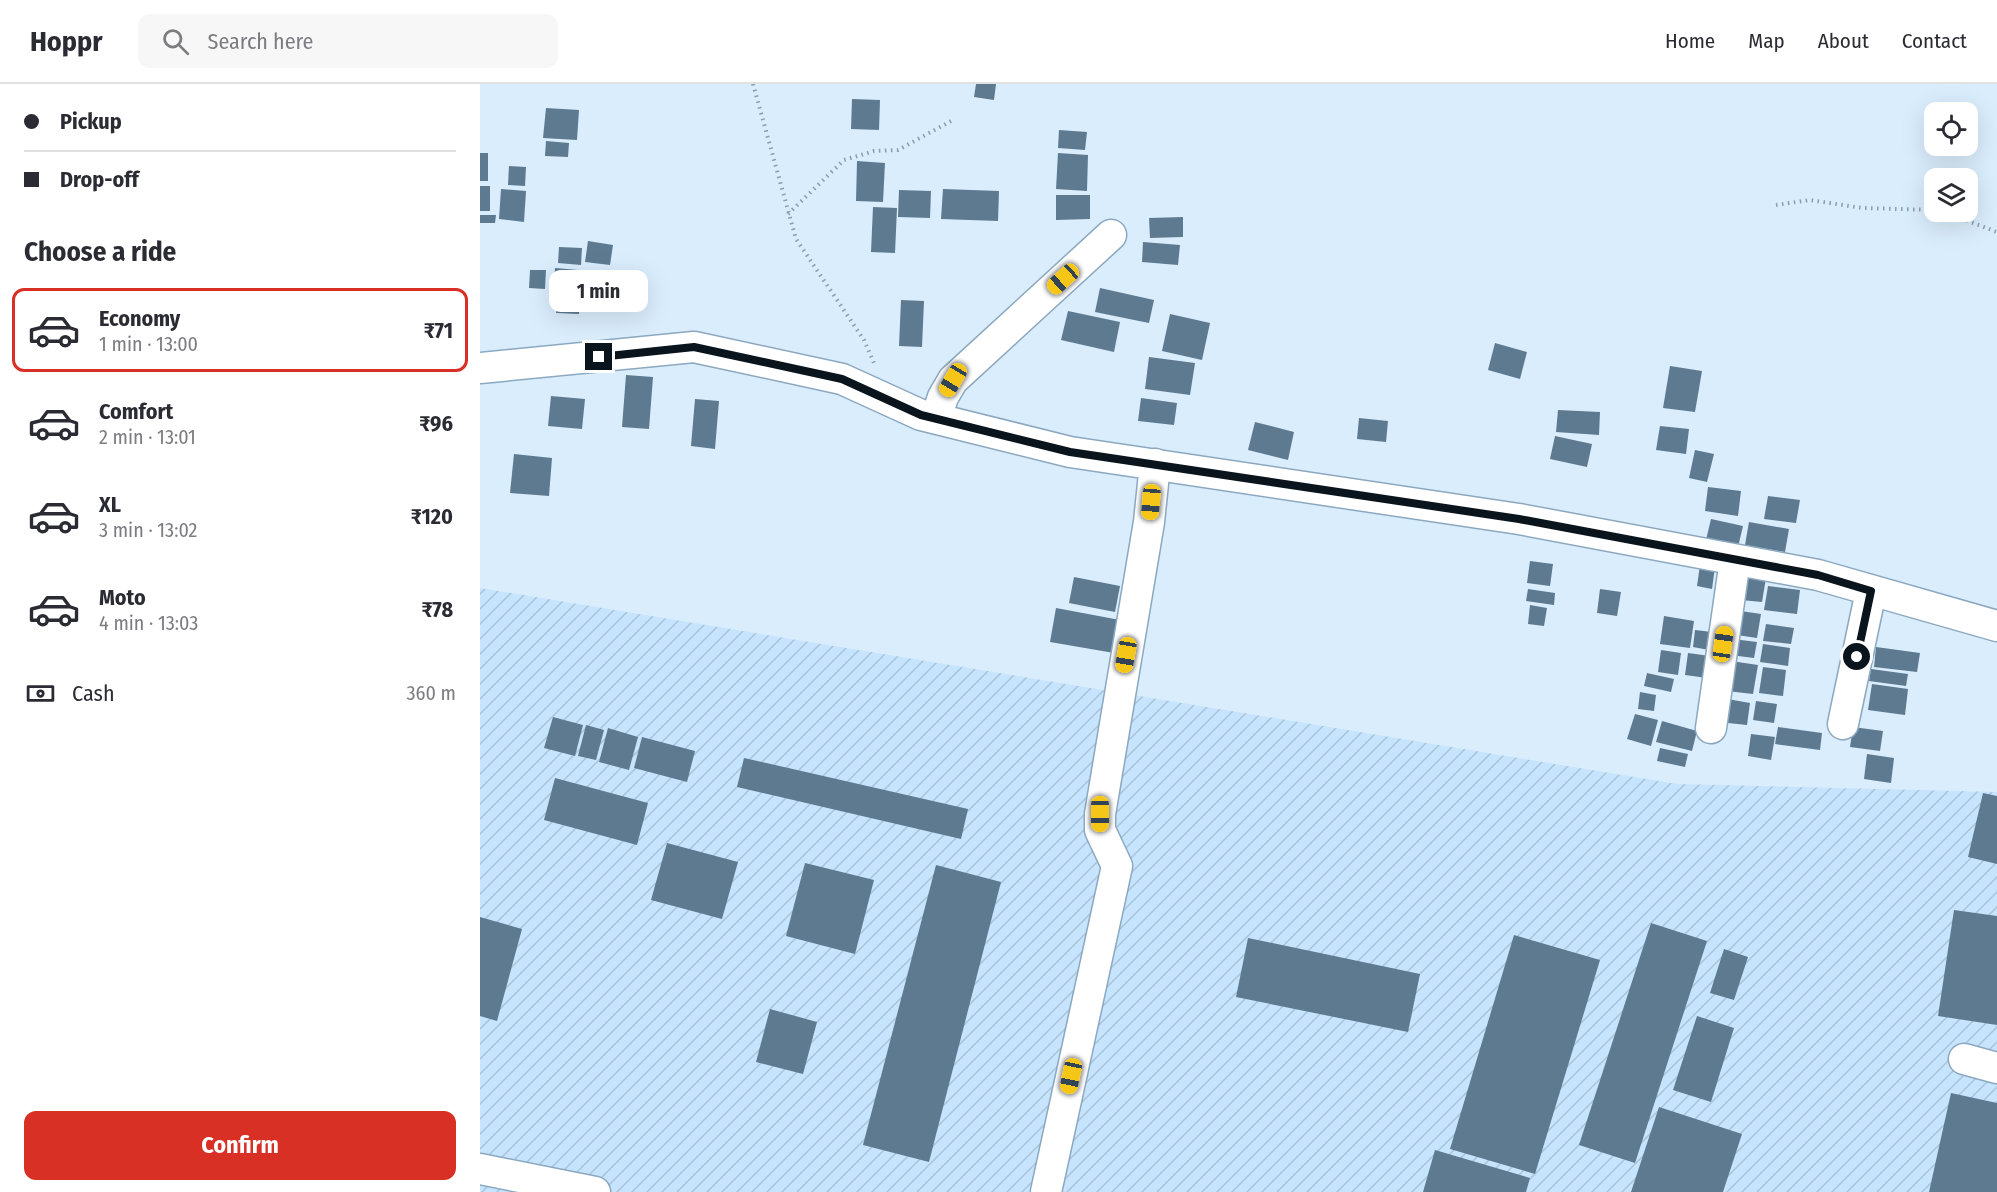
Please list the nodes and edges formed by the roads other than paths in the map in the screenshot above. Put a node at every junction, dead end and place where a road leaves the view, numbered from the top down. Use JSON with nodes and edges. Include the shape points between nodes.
{"nodes":[{"id":1,"x":1111,"y":235,"type":"dead end"},
{"id":2,"x":480,"y":368,"type":"edge"},
{"id":3,"x":936,"y":418,"type":"junction"},
{"id":4,"x":1155,"y":464,"type":"junction"},
{"id":5,"x":1735,"y":560,"type":"junction"},
{"id":6,"x":1871,"y":591,"type":"junction"},
{"id":7,"x":1997,"y":626,"type":"edge"},
{"id":8,"x":1843,"y":724,"type":"dead end"},
{"id":9,"x":1711,"y":728,"type":"dead end"},
{"id":10,"x":1964,"y":1059,"type":"dead end"},
{"id":11,"x":1997,"y":1068,"type":"edge"},
{"id":12,"x":480,"y":1169,"type":"edge"},
{"id":13,"x":595,"y":1192,"type":"edge"},
{"id":14,"x":1046,"y":1192,"type":"edge"}],
"edges":[{"from":1,"to":3,"type":"street","via":[[953,380]]},
{"from":2,"to":3,"type":"street","via":[[694,347],[842,379]]},
{"from":3,"to":4,"type":"street","via":[[1070,452]]},
{"from":4,"to":5,"type":"street","via":[[1519,519]]},
{"from":4,"to":14,"type":"street","via":[[1149,522],[1100,814],[1100,830],[1116,866]]},
{"from":5,"to":6,"type":"street","via":[[1818,575]]},
{"from":5,"to":9,"type":"street"},
{"from":6,"to":7,"type":"street"},
{"from":6,"to":8,"type":"street"},
{"from":10,"to":11,"type":"street"},
{"from":12,"to":13,"type":"street"}]}
